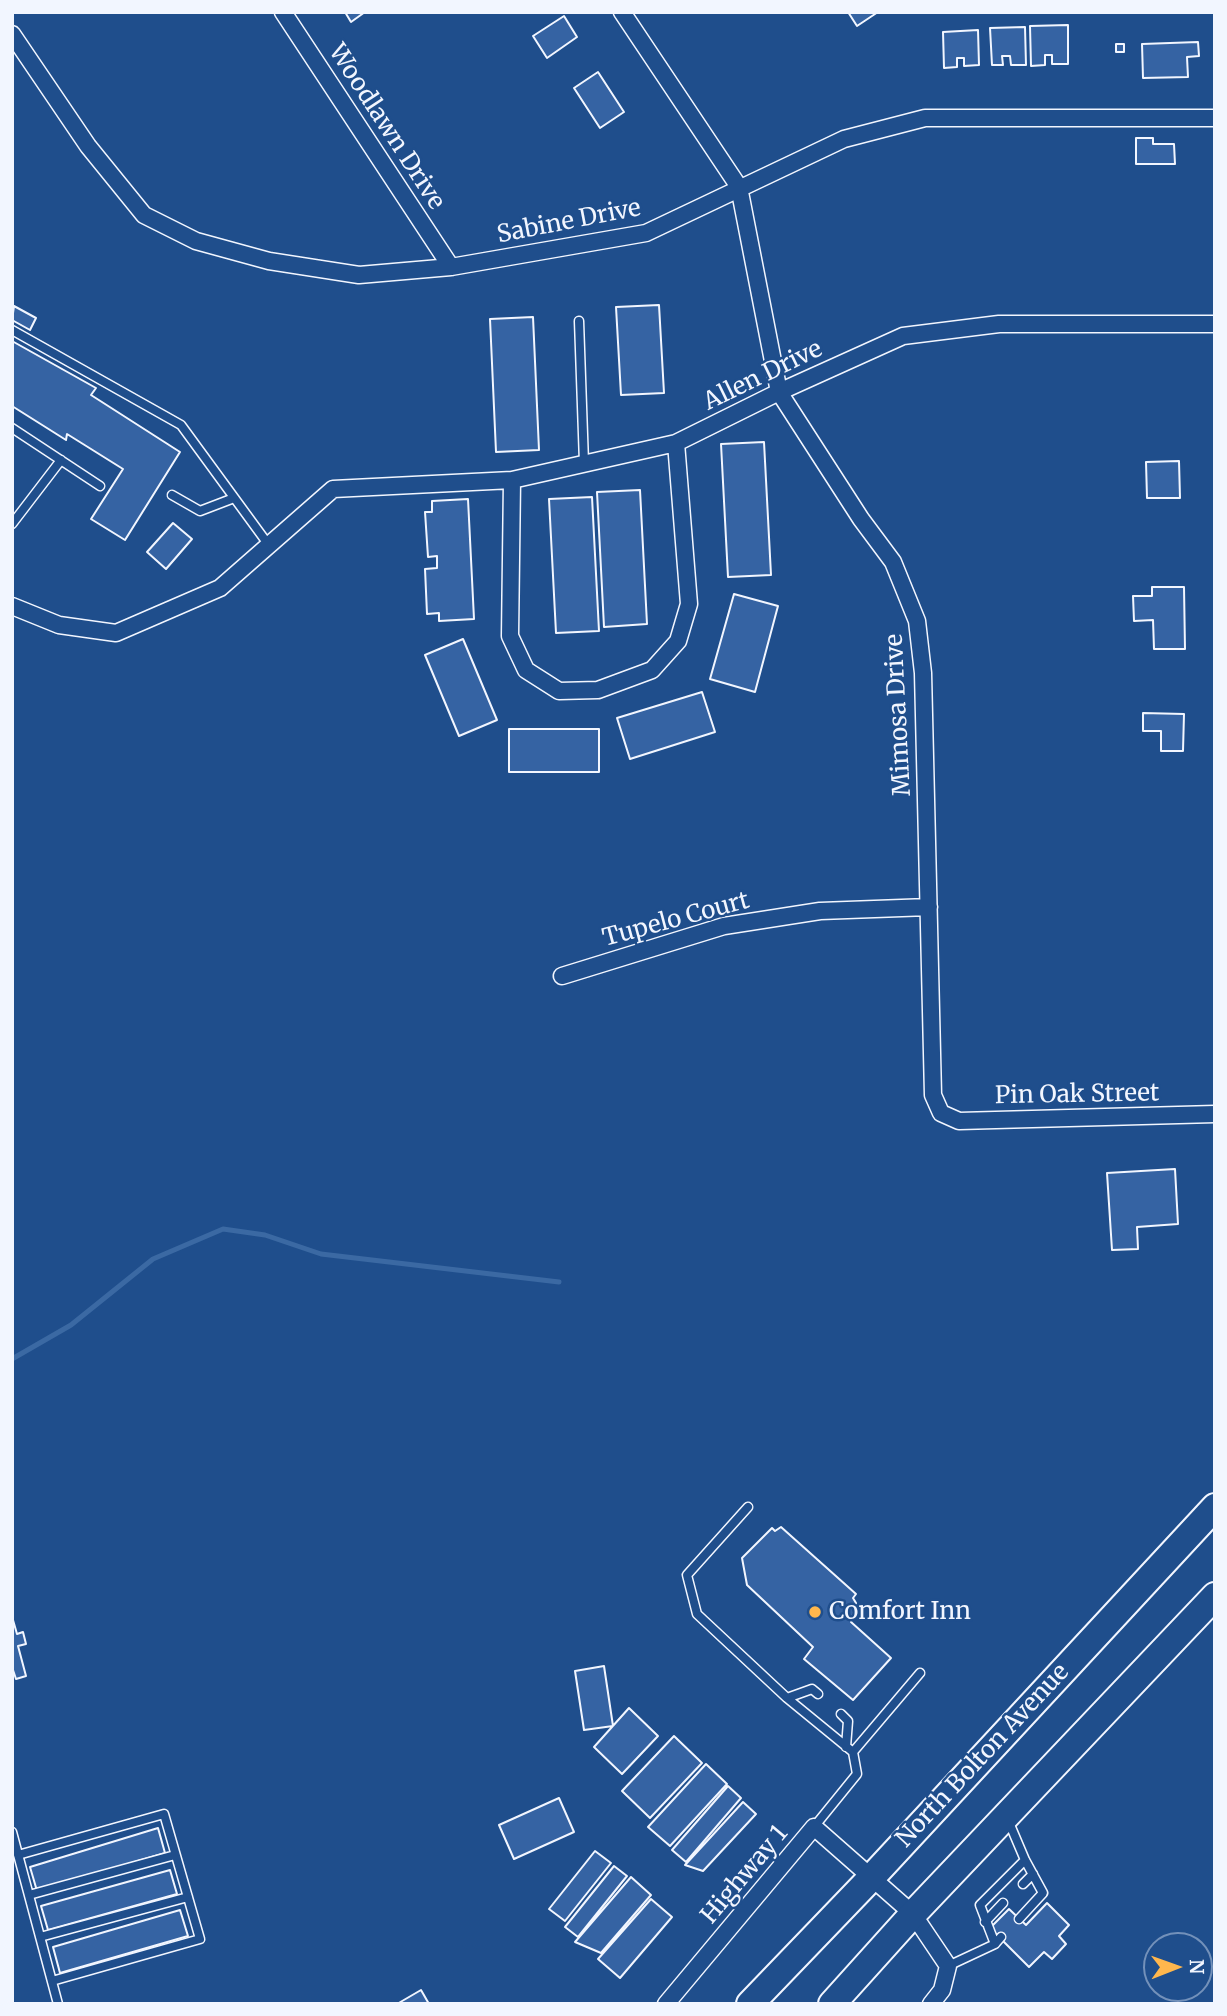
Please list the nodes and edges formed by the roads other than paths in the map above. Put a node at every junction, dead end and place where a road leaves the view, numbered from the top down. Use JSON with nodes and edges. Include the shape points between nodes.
{"nodes":[{"id":1,"x":283,"y":12,"type":"edge"},
{"id":2,"x":622,"y":12,"type":"edge"},
{"id":3,"x":12,"y":34,"type":"edge"},
{"id":4,"x":1215,"y":118,"type":"edge"},
{"id":5,"x":739,"y":187,"type":"junction"},
{"id":6,"x":451,"y":267,"type":"junction"},
{"id":7,"x":579,"y":321,"type":"dead end"},
{"id":8,"x":1215,"y":324,"type":"edge"},
{"id":9,"x":12,"y":330,"type":"edge"},
{"id":10,"x":779,"y":392,"type":"junction"},
{"id":11,"x":12,"y":428,"type":"edge"},
{"id":12,"x":677,"y":443,"type":"junction"},
{"id":13,"x":61,"y":460,"type":"junction"},
{"id":14,"x":584,"y":463,"type":"junction"},
{"id":15,"x":512,"y":480,"type":"junction"},
{"id":16,"x":100,"y":485,"type":"dead end"},
{"id":17,"x":173,"y":495,"type":"dead end"},
{"id":18,"x":234,"y":498,"type":"junction"},
{"id":19,"x":12,"y":524,"type":"edge"},
{"id":20,"x":268,"y":544,"type":"junction"},
{"id":21,"x":12,"y":606,"type":"edge"},
{"id":22,"x":929,"y":907,"type":"junction"},
{"id":23,"x":562,"y":976,"type":"dead end"},
{"id":24,"x":941,"y":1113,"type":"joint"},
{"id":25,"x":1215,"y":1114,"type":"edge"},
{"id":26,"x":748,"y":1507,"type":"dead end"},
{"id":27,"x":1215,"y":1507,"type":"edge"},
{"id":28,"x":1215,"y":1595,"type":"edge"},
{"id":29,"x":920,"y":1673,"type":"dead end"},
{"id":30,"x":818,"y":1694,"type":"dead end"},
{"id":31,"x":787,"y":1698,"type":"junction"},
{"id":32,"x":841,"y":1714,"type":"dead end"},
{"id":33,"x":850,"y":1750,"type":"junction"},
{"id":34,"x":1006,"y":1815,"type":"junction"},
{"id":35,"x":814,"y":1827,"type":"junction"},
{"id":36,"x":12,"y":1832,"type":"edge"},
{"id":37,"x":14,"y":1844,"type":"edge"},
{"id":38,"x":175,"y":1854,"type":"junction"},
{"id":39,"x":18,"y":1855,"type":"junction"},
{"id":40,"x":1025,"y":1860,"type":"junction"},
{"id":41,"x":1033,"y":1874,"type":"junction"},
{"id":42,"x":872,"y":1877,"type":"junction"},
{"id":43,"x":1023,"y":1884,"type":"dead end"},
{"id":44,"x":29,"y":1895,"type":"junction"},
{"id":45,"x":188,"y":1897,"type":"junction"},
{"id":46,"x":1003,"y":1903,"type":"dead end"},
{"id":47,"x":913,"y":1914,"type":"junction"},
{"id":48,"x":1019,"y":1919,"type":"dead end"},
{"id":49,"x":985,"y":1922,"type":"junction"},
{"id":50,"x":40,"y":1937,"type":"junction"},
{"id":51,"x":948,"y":1966,"type":"junction"},
{"id":52,"x":52,"y":1981,"type":"junction"},
{"id":53,"x":58,"y":2004,"type":"edge"},
{"id":54,"x":666,"y":2004,"type":"edge"},
{"id":55,"x":750,"y":2004,"type":"edge"},
{"id":56,"x":832,"y":2004,"type":"edge"},
{"id":57,"x":931,"y":2004,"type":"edge"}],
"edges":[{"from":1,"to":6,"type":"street","name":"Woodlawn Drive"},
{"from":2,"to":5,"type":"street"},
{"from":3,"to":6,"type":"street","name":"Sabine Drive","via":[[88,146],[144,215],[196,241],[269,261],[359,275]]},
{"from":4,"to":5,"type":"street","name":"Sabine Drive","via":[[925,118],[844,139]]},
{"from":5,"to":6,"type":"street","name":"Sabine Drive","via":[[646,233]]},
{"from":5,"to":10,"type":"street","name":"Mimosa Drive"},
{"from":7,"to":14,"type":"lane"},
{"from":8,"to":10,"type":"street","name":"Allen Drive","via":[[999,324],[902,336]]},
{"from":9,"to":18,"type":"lane","via":[[181,425]]},
{"from":10,"to":12,"type":"street","name":"Allen Drive"},
{"from":10,"to":22,"type":"street","name":"Mimosa Drive","via":[[893,562],[917,621],[923,673]]},
{"from":11,"to":13,"type":"lane"},
{"from":12,"to":14,"type":"street","name":"Allen Drive"},
{"from":12,"to":15,"type":"street","via":[[689,604],[678,641],[652,670],[598,690],[559,691],[526,670],[510,636]]},
{"from":13,"to":16,"type":"lane"},
{"from":13,"to":19,"type":"lane"},
{"from":14,"to":15,"type":"street","name":"Allen Drive"},
{"from":15,"to":20,"type":"street","name":"Allen Drive","via":[[333,489]]},
{"from":17,"to":18,"type":"lane","via":[[200,511]]},
{"from":18,"to":20,"type":"lane"},
{"from":20,"to":21,"type":"street","via":[[220,588],[116,633],[59,625]]},
{"from":22,"to":23,"type":"street","name":"Tupelo Court","via":[[820,911],[724,926]]},
{"from":22,"to":24,"type":"street","name":"Mimosa Drive","via":[[933,1095]]},
{"from":24,"to":25,"type":"street","name":"Pin Oak Street","via":[[958,1121]]},
{"from":26,"to":31,"type":"lane","via":[[687,1575],[697,1614]]},
{"from":27,"to":42,"type":"main road","name":"North Bolton Avenue"},
{"from":28,"to":34,"type":"main road"},
{"from":29,"to":33,"type":"lane"},
{"from":30,"to":31,"type":"lane","via":[[812,1689]]},
{"from":31,"to":33,"type":"lane"},
{"from":32,"to":33,"type":"lane","via":[[848,1721]]},
{"from":33,"to":35,"type":"lane","via":[[857,1774]]},
{"from":34,"to":40,"type":"lane"},
{"from":34,"to":47,"type":"main road"},
{"from":35,"to":42,"type":"street","name":"Highway 1"},
{"from":35,"to":54,"type":"street","name":"Highway 1"},
{"from":36,"to":37,"type":"lane"},
{"from":37,"to":39,"type":"lane"},
{"from":38,"to":39,"type":"lane","via":[[164,1814]]},
{"from":38,"to":44,"type":"lane"},
{"from":38,"to":45,"type":"lane"},
{"from":39,"to":44,"type":"lane"},
{"from":40,"to":41,"type":"lane"},
{"from":40,"to":49,"type":"lane","via":[[981,1905]]},
{"from":41,"to":43,"type":"lane"},
{"from":41,"to":48,"type":"lane","via":[[1043,1893]]},
{"from":42,"to":47,"type":"street","name":"Highway 1"},
{"from":42,"to":55,"type":"main road","name":"North Bolton Avenue"},
{"from":44,"to":50,"type":"lane"},
{"from":45,"to":50,"type":"lane"},
{"from":45,"to":52,"type":"lane","via":[[200,1938]]},
{"from":46,"to":49,"type":"lane"},
{"from":47,"to":51,"type":"street","name":"Highway 1"},
{"from":47,"to":56,"type":"main road"},
{"from":49,"to":51,"type":"lane","via":[[998,1940]]},
{"from":50,"to":52,"type":"lane"},
{"from":51,"to":57,"type":"street","via":[[942,1990]]},
{"from":52,"to":53,"type":"lane"}]}
